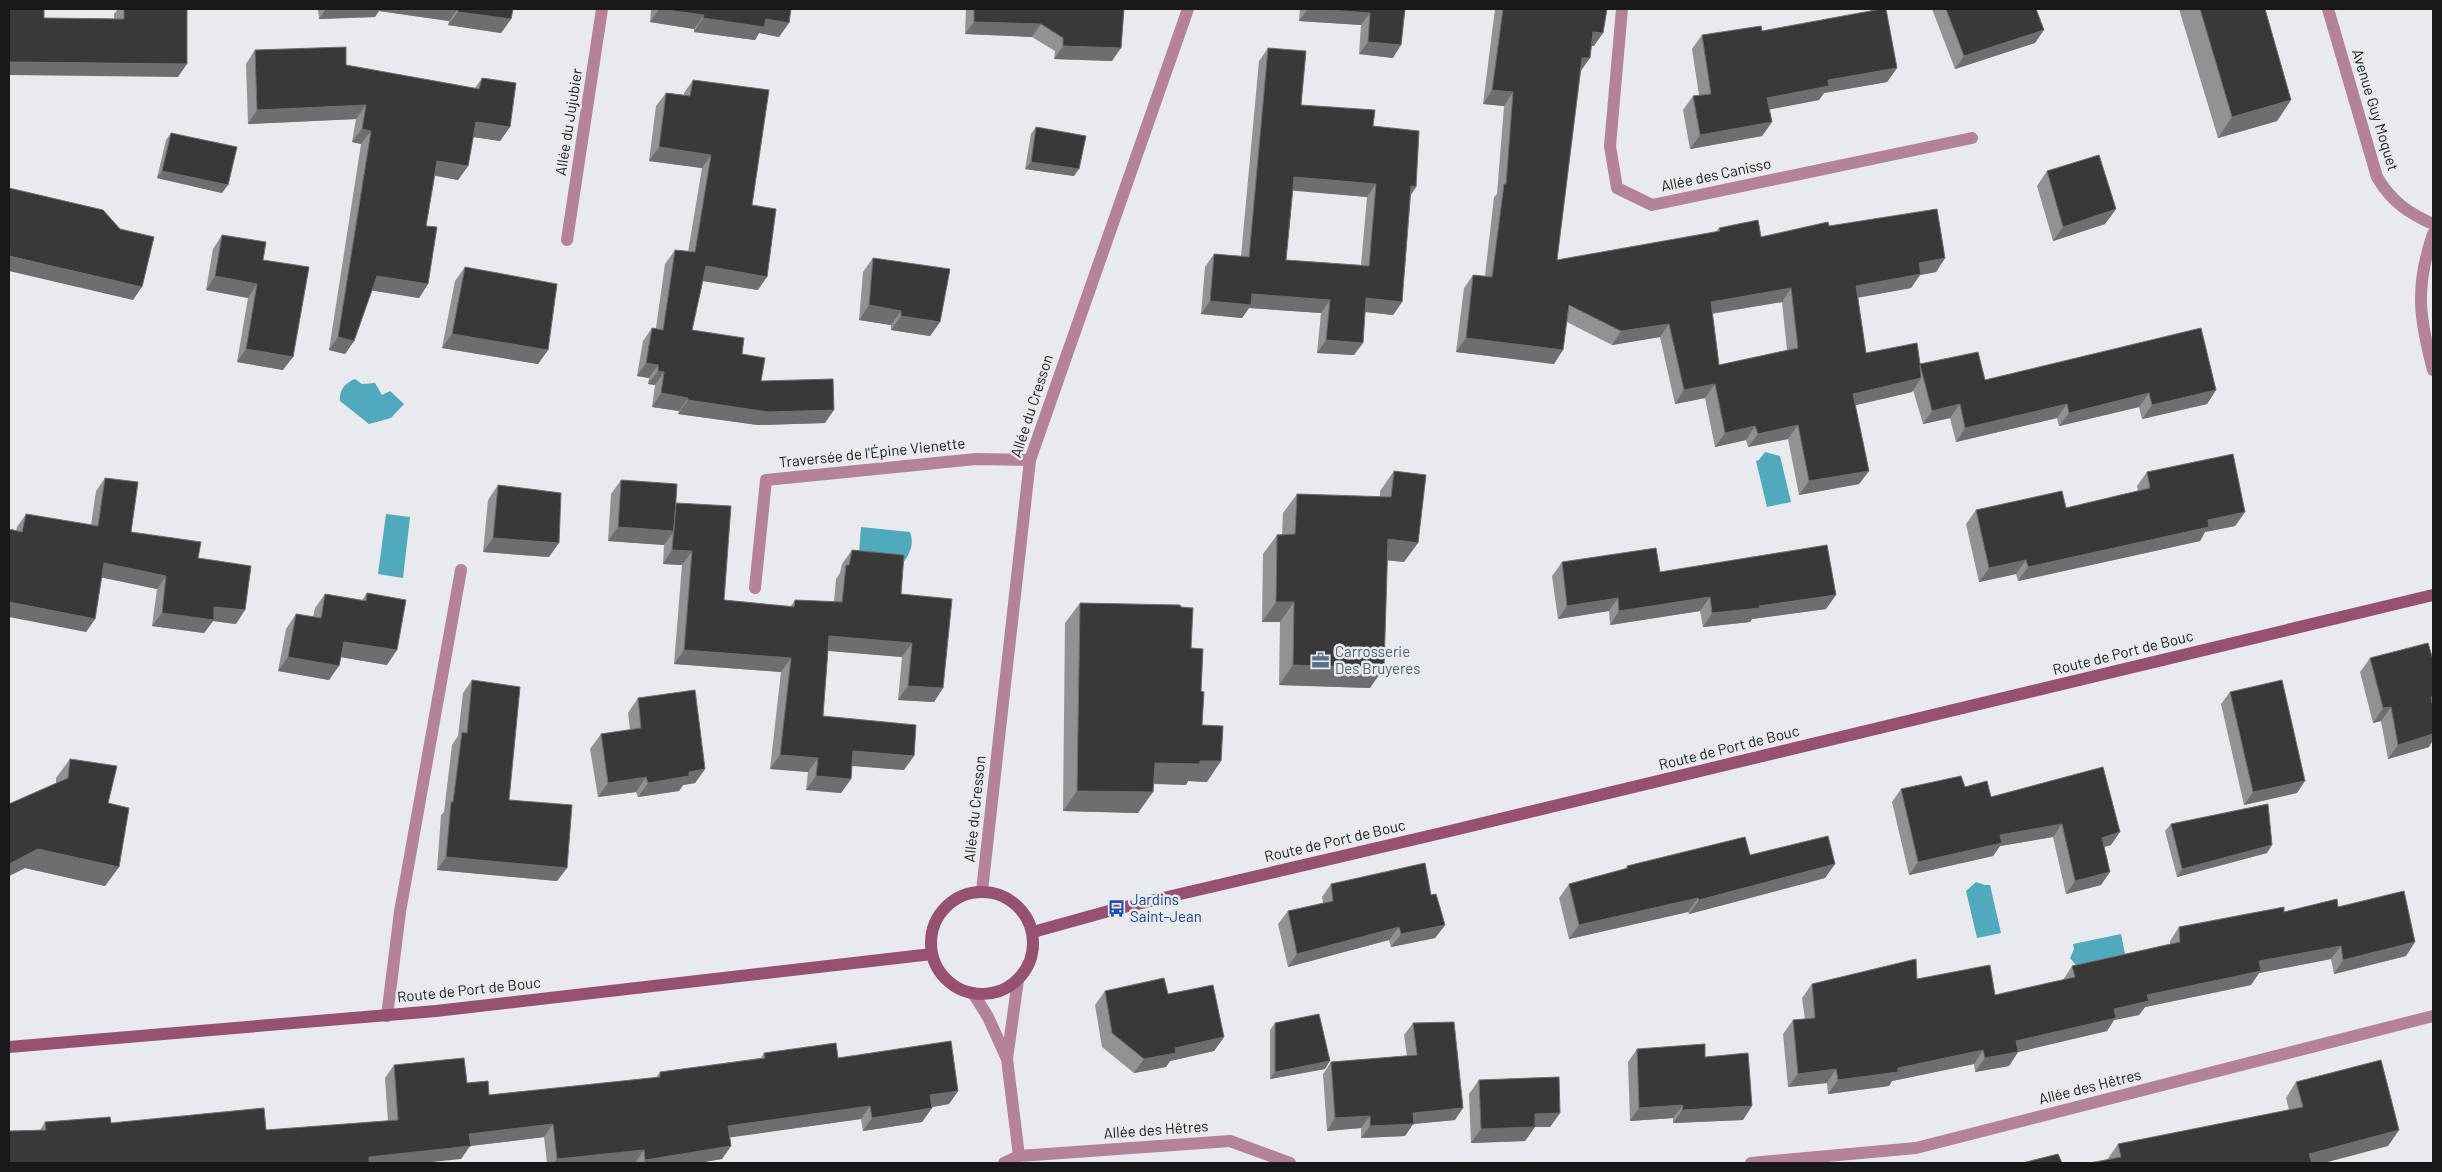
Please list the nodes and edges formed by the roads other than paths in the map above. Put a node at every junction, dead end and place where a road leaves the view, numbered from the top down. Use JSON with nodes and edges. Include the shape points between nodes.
{"nodes":[{"id":1,"x":602,"y":9,"type":"edge"},
{"id":2,"x":1188,"y":9,"type":"edge"},
{"id":3,"x":1622,"y":9,"type":"edge"},
{"id":4,"x":2328,"y":9,"type":"edge"},
{"id":5,"x":1972,"y":138,"type":"dead end"},
{"id":6,"x":2433,"y":224,"type":"edge"},
{"id":7,"x":2433,"y":234,"type":"edge"},
{"id":8,"x":567,"y":240,"type":"dead end"},
{"id":9,"x":2433,"y":370,"type":"edge"},
{"id":10,"x":1030,"y":460,"type":"junction"},
{"id":11,"x":460,"y":570,"type":"dead end"},
{"id":12,"x":755,"y":588,"type":"dead end"},
{"id":13,"x":2433,"y":595,"type":"edge"},
{"id":14,"x":982,"y":891,"type":"junction"},
{"id":15,"x":1033,"y":932,"type":"junction"},
{"id":16,"x":932,"y":954,"type":"junction"},
{"id":17,"x":1018,"y":980,"type":"junction"},
{"id":18,"x":973,"y":993,"type":"junction"},
{"id":19,"x":387,"y":1016,"type":"junction"},
{"id":20,"x":2433,"y":1016,"type":"edge"},
{"id":21,"x":9,"y":1047,"type":"edge"},
{"id":22,"x":1007,"y":1059,"type":"junction"},
{"id":23,"x":1019,"y":1156,"type":"junction"},
{"id":24,"x":1273,"y":1160,"type":"edge"},
{"id":25,"x":1004,"y":1163,"type":"edge"},
{"id":26,"x":1290,"y":1163,"type":"edge"},
{"id":27,"x":1751,"y":1163,"type":"edge"}],
"edges":[{"from":1,"to":8,"type":"street","name":"Allée du Jujubier"},
{"from":2,"to":10,"type":"street","name":"Allée du Cresson"},
{"from":3,"to":5,"type":"street","name":"Allée des Canisso","via":[[1610,146],[1617,188],[1652,205]]},
{"from":4,"to":6,"type":"street","name":"Avenue Guy Moquet","via":[[2377,177],[2398,204]]},
{"from":7,"to":9,"type":"street","via":[[2423,262],[2420,286],[2423,334]]},
{"from":10,"to":12,"type":"street","name":"Traversée de l'Épine Vienette","via":[[976,459],[766,480]]},
{"from":10,"to":14,"type":"street","name":"Allée du Cresson"},
{"from":11,"to":19,"type":"street","via":[[402,902]]},
{"from":13,"to":15,"type":"main road","name":"Route de Port de Bouc","via":[[1116,909]]},
{"from":14,"to":15,"type":"main road","via":[[1000,894],[1015,903],[1027,916]]},
{"from":14,"to":16,"type":"main road","via":[[953,900],[942,911],[934,924]]},
{"from":15,"to":17,"type":"main road","via":[[1034,949]]},
{"from":16,"to":18,"type":"main road","via":[[946,980]]},
{"from":16,"to":19,"type":"main road","name":"Route de Port de Bouc"},
{"from":17,"to":18,"type":"main road","via":[[988,994]]},
{"from":17,"to":22,"type":"street"},
{"from":18,"to":22,"type":"street"},
{"from":19,"to":21,"type":"main road","name":"Route de Port de Bouc"},
{"from":20,"to":27,"type":"street","name":"Allée des Hêtres","via":[[1916,1148]]},
{"from":22,"to":23,"type":"street"},
{"from":23,"to":24,"type":"street","name":"Allée des Hêtres","via":[[1230,1141]]},
{"from":23,"to":25,"type":"street"},
{"from":24,"to":26,"type":"street","name":"Allée des Hêtres"}]}
